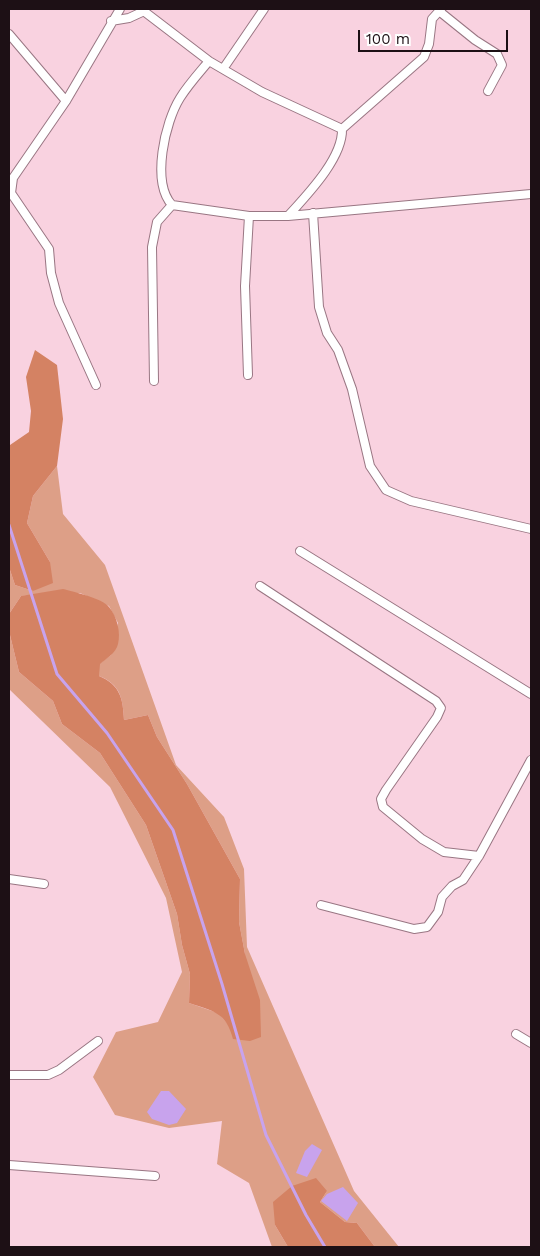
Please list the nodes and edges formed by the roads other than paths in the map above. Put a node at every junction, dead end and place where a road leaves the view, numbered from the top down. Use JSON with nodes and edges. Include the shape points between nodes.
{"nodes":[{"id":1,"x":120,"y":9,"type":"edge"},
{"id":2,"x":264,"y":9,"type":"edge"},
{"id":3,"x":142,"y":10,"type":"edge"},
{"id":4,"x":440,"y":10,"type":"edge"},
{"id":5,"x":111,"y":21,"type":"junction"},
{"id":6,"x":9,"y":34,"type":"edge"},
{"id":7,"x":209,"y":61,"type":"junction"},
{"id":8,"x":223,"y":69,"type":"junction"},
{"id":9,"x":488,"y":91,"type":"dead end"},
{"id":10,"x":66,"y":101,"type":"junction"},
{"id":11,"x":342,"y":130,"type":"junction"},
{"id":12,"x":531,"y":194,"type":"edge"},
{"id":13,"x":172,"y":205,"type":"junction"},
{"id":14,"x":312,"y":213,"type":"junction"},
{"id":15,"x":249,"y":216,"type":"junction"},
{"id":16,"x":288,"y":216,"type":"junction"},
{"id":17,"x":248,"y":375,"type":"dead end"},
{"id":18,"x":154,"y":381,"type":"dead end"},
{"id":19,"x":96,"y":385,"type":"dead end"},
{"id":20,"x":531,"y":528,"type":"edge"},
{"id":21,"x":300,"y":551,"type":"dead end"},
{"id":22,"x":260,"y":586,"type":"dead end"},
{"id":23,"x":531,"y":694,"type":"edge"},
{"id":24,"x":531,"y":760,"type":"edge"},
{"id":25,"x":480,"y":856,"type":"junction"},
{"id":26,"x":9,"y":879,"type":"edge"},
{"id":27,"x":44,"y":884,"type":"dead end"},
{"id":28,"x":321,"y":905,"type":"dead end"},
{"id":29,"x":516,"y":1034,"type":"dead end"},
{"id":30,"x":98,"y":1041,"type":"dead end"},
{"id":31,"x":531,"y":1043,"type":"edge"},
{"id":32,"x":9,"y":1075,"type":"edge"},
{"id":33,"x":9,"y":1165,"type":"edge"},
{"id":34,"x":155,"y":1176,"type":"dead end"}],
"edges":[{"from":1,"to":5,"type":"street"},
{"from":2,"to":8,"type":"street"},
{"from":3,"to":5,"type":"street","via":[[129,18]]},
{"from":3,"to":7,"type":"street"},
{"from":4,"to":9,"type":"street","via":[[501,60],[502,65]]},
{"from":4,"to":11,"type":"street","via":[[432,19],[424,57]]},
{"from":5,"to":10,"type":"street"},
{"from":6,"to":10,"type":"street"},
{"from":7,"to":8,"type":"street"},
{"from":7,"to":13,"type":"street","via":[[179,99],[168,129],[161,178],[165,197]]},
{"from":8,"to":11,"type":"street","via":[[262,92]]},
{"from":10,"to":19,"type":"street","via":[[13,178],[11,193],[49,249],[59,303]]},
{"from":11,"to":16,"type":"street","via":[[342,140],[327,167]]},
{"from":12,"to":14,"type":"street"},
{"from":13,"to":15,"type":"street"},
{"from":13,"to":18,"type":"street","via":[[156,222],[152,247]]},
{"from":14,"to":16,"type":"street"},
{"from":14,"to":20,"type":"street","via":[[319,307],[352,389],[370,466],[386,490],[411,501]]},
{"from":15,"to":16,"type":"street"},
{"from":15,"to":17,"type":"street","via":[[245,286]]},
{"from":21,"to":23,"type":"street"},
{"from":22,"to":25,"type":"street","via":[[436,701],[441,708],[437,717],[386,790],[381,799],[383,807],[422,839],[444,852]]},
{"from":24,"to":25,"type":"street"},
{"from":25,"to":28,"type":"street","via":[[463,880],[442,897],[438,912],[427,927],[414,928]]},
{"from":26,"to":27,"type":"street"},
{"from":29,"to":31,"type":"street"},
{"from":30,"to":32,"type":"street","via":[[48,1075]]},
{"from":33,"to":34,"type":"street"}]}
